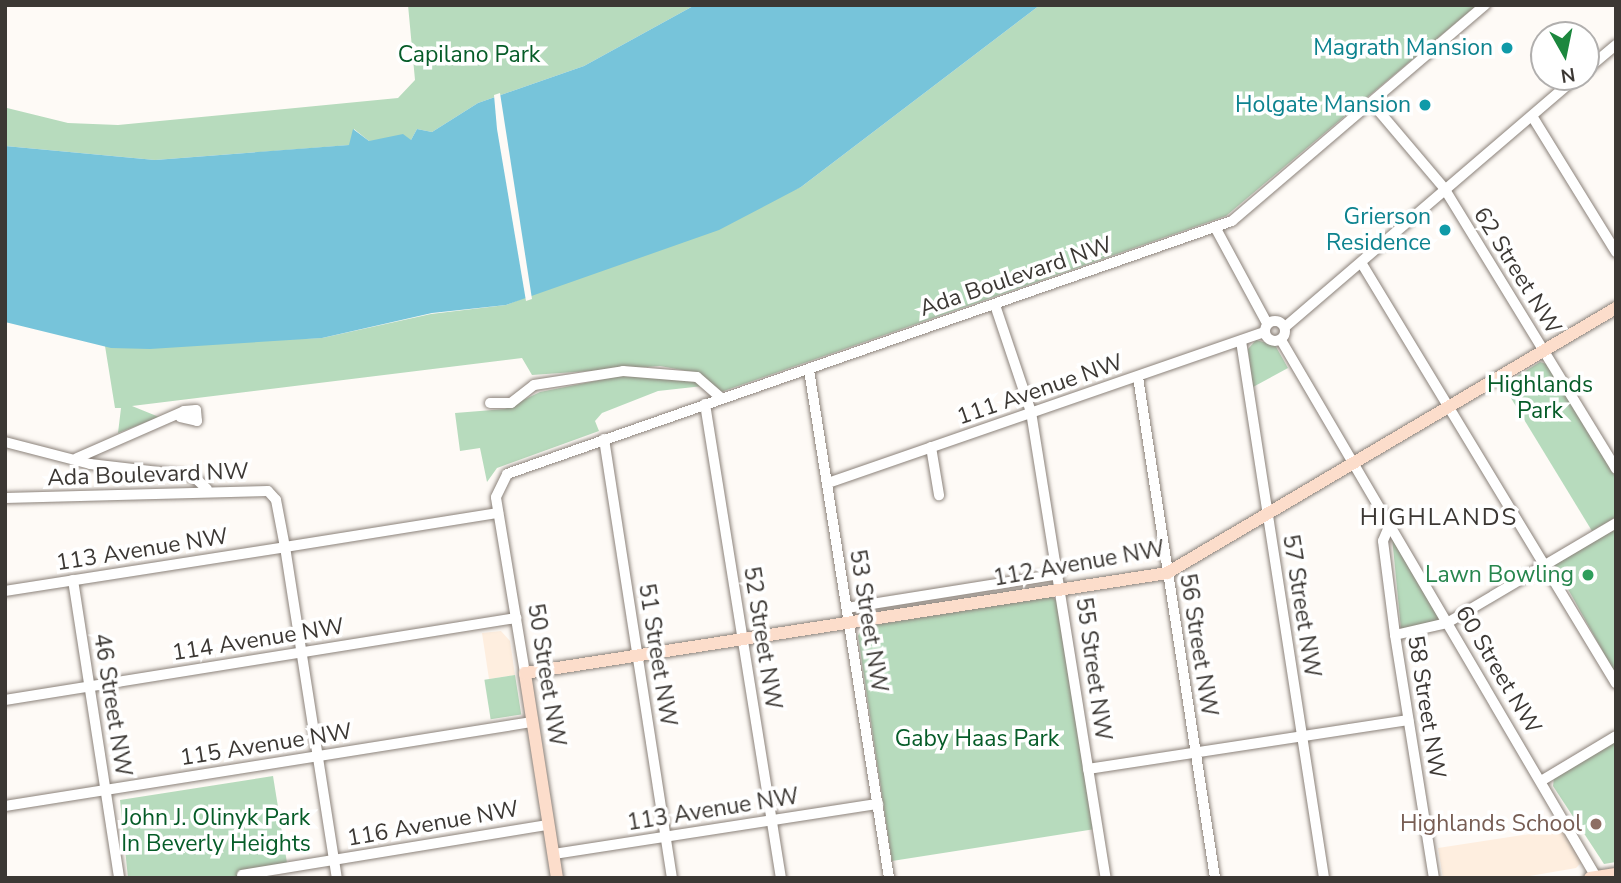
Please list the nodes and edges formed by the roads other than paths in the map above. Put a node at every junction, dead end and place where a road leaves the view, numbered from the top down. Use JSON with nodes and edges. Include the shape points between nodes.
{"nodes":[{"id":1,"x":1485,"y":5,"type":"edge"},
{"id":2,"x":1616,"y":45,"type":"edge"},
{"id":3,"x":1600,"y":58,"type":"edge"},
{"id":4,"x":1561,"y":91,"type":"edge"},
{"id":5,"x":1372,"y":103,"type":"junction"},
{"id":6,"x":1532,"y":116,"type":"junction"},
{"id":7,"x":1444,"y":188,"type":"junction"},
{"id":8,"x":1215,"y":227,"type":"junction"},
{"id":9,"x":1616,"y":252,"type":"edge"},
{"id":10,"x":1362,"y":264,"type":"junction"},
{"id":11,"x":995,"y":305,"type":"junction"},
{"id":12,"x":1616,"y":308,"type":"edge"},
{"id":13,"x":1265,"y":327,"type":"junction"},
{"id":14,"x":1285,"y":327,"type":"junction"},
{"id":15,"x":1281,"y":340,"type":"junction"},
{"id":16,"x":1241,"y":341,"type":"junction"},
{"id":17,"x":1544,"y":351,"type":"junction"},
{"id":18,"x":809,"y":370,"type":"junction"},
{"id":19,"x":1138,"y":377,"type":"junction"},
{"id":20,"x":721,"y":398,"type":"junction"},
{"id":21,"x":490,"y":403,"type":"dead end"},
{"id":22,"x":705,"y":404,"type":"junction"},
{"id":23,"x":1448,"y":409,"type":"junction"},
{"id":24,"x":1031,"y":412,"type":"junction"},
{"id":25,"x":180,"y":417,"type":"dead end"},
{"id":26,"x":604,"y":439,"type":"junction"},
{"id":27,"x":5,"y":442,"type":"edge"},
{"id":28,"x":931,"y":447,"type":"junction"},
{"id":29,"x":77,"y":458,"type":"junction"},
{"id":30,"x":1353,"y":466,"type":"junction"},
{"id":31,"x":1616,"y":469,"type":"edge"},
{"id":32,"x":500,"y":479,"type":"joint"},
{"id":33,"x":828,"y":483,"type":"junction"},
{"id":34,"x":207,"y":489,"type":"junction"},
{"id":35,"x":939,"y":495,"type":"dead end"},
{"id":36,"x":5,"y":498,"type":"edge"},
{"id":37,"x":498,"y":513,"type":"junction"},
{"id":38,"x":1267,"y":517,"type":"junction"},
{"id":39,"x":1616,"y":523,"type":"edge"},
{"id":40,"x":1388,"y":529,"type":"junction"},
{"id":41,"x":285,"y":547,"type":"junction"},
{"id":42,"x":1543,"y":566,"type":"junction"},
{"id":43,"x":1167,"y":572,"type":"junction"},
{"id":44,"x":1059,"y":574,"type":"junction"},
{"id":45,"x":73,"y":580,"type":"junction"},
{"id":46,"x":1061,"y":589,"type":"junction"},
{"id":47,"x":5,"y":591,"type":"edge"},
{"id":48,"x":847,"y":608,"type":"junction"},
{"id":49,"x":516,"y":618,"type":"junction"},
{"id":50,"x":849,"y":622,"type":"junction"},
{"id":51,"x":1447,"y":623,"type":"junction"},
{"id":52,"x":1395,"y":635,"type":"junction"},
{"id":53,"x":743,"y":639,"type":"junction"},
{"id":54,"x":302,"y":652,"type":"junction"},
{"id":55,"x":637,"y":656,"type":"junction"},
{"id":56,"x":525,"y":673,"type":"junction"},
{"id":57,"x":1616,"y":683,"type":"edge"},
{"id":58,"x":89,"y":686,"type":"junction"},
{"id":59,"x":5,"y":700,"type":"edge"},
{"id":60,"x":1408,"y":720,"type":"junction"},
{"id":61,"x":532,"y":722,"type":"junction"},
{"id":62,"x":1302,"y":736,"type":"junction"},
{"id":63,"x":1616,"y":736,"type":"edge"},
{"id":64,"x":1196,"y":752,"type":"junction"},
{"id":65,"x":318,"y":756,"type":"junction"},
{"id":66,"x":1088,"y":769,"type":"junction"},
{"id":67,"x":1541,"y":781,"type":"junction"},
{"id":68,"x":105,"y":790,"type":"junction"},
{"id":69,"x":878,"y":804,"type":"junction"},
{"id":70,"x":5,"y":806,"type":"edge"},
{"id":71,"x":772,"y":820,"type":"junction"},
{"id":72,"x":549,"y":825,"type":"junction"},
{"id":73,"x":666,"y":837,"type":"junction"},
{"id":74,"x":554,"y":855,"type":"junction"},
{"id":75,"x":334,"y":860,"type":"junction"},
{"id":76,"x":242,"y":875,"type":"dead end"},
{"id":77,"x":1602,"y":876,"type":"edge"},
{"id":78,"x":119,"y":878,"type":"edge"},
{"id":79,"x":337,"y":878,"type":"edge"},
{"id":80,"x":557,"y":878,"type":"edge"},
{"id":81,"x":673,"y":878,"type":"edge"},
{"id":82,"x":781,"y":878,"type":"edge"},
{"id":83,"x":889,"y":878,"type":"edge"},
{"id":84,"x":1106,"y":878,"type":"edge"},
{"id":85,"x":1215,"y":878,"type":"edge"},
{"id":86,"x":1324,"y":878,"type":"edge"},
{"id":87,"x":1434,"y":878,"type":"edge"}],
"edges":[{"from":1,"to":5,"type":"street","name":"Ada Boulevard NW"},
{"from":2,"to":3,"type":"street"},
{"from":4,"to":6,"type":"street"},
{"from":5,"to":7,"type":"street","name":"62 Street NW"},
{"from":5,"to":8,"type":"street","name":"Ada Boulevard NW","via":[[1232,220]]},
{"from":6,"to":7,"type":"street"},
{"from":6,"to":9,"type":"street"},
{"from":7,"to":10,"type":"street"},
{"from":7,"to":17,"type":"street","name":"62 Street NW"},
{"from":8,"to":11,"type":"street","name":"Ada Boulevard NW"},
{"from":8,"to":13,"type":"street"},
{"from":10,"to":14,"type":"street"},
{"from":10,"to":23,"type":"street"},
{"from":11,"to":18,"type":"street","name":"Ada Boulevard NW"},
{"from":11,"to":24,"type":"street","name":"55 Street NW"},
{"from":12,"to":17,"type":"main road","name":"112 Avenue NW"},
{"from":13,"to":14,"type":"street"},
{"from":13,"to":15,"type":"street"},
{"from":13,"to":16,"type":"street","name":"111 Avenue NW"},
{"from":14,"to":15,"type":"street"},
{"from":15,"to":30,"type":"street","name":"60 Street NW"},
{"from":16,"to":19,"type":"street","name":"111 Avenue NW"},
{"from":16,"to":38,"type":"street","name":"57 Street NW"},
{"from":17,"to":23,"type":"main road","name":"112 Avenue NW"},
{"from":17,"to":31,"type":"street","name":"62 Street NW"},
{"from":18,"to":20,"type":"street","name":"Ada Boulevard NW"},
{"from":18,"to":33,"type":"street","name":"53 Street NW"},
{"from":19,"to":24,"type":"street","name":"111 Avenue NW"},
{"from":19,"to":43,"type":"street","name":"56 Street NW"},
{"from":20,"to":21,"type":"street","via":[[697,377],[623,371],[534,385],[511,403]]},
{"from":20,"to":22,"type":"street","name":"Ada Boulevard NW"},
{"from":22,"to":26,"type":"street","name":"Ada Boulevard NW"},
{"from":22,"to":53,"type":"street","name":"52 Street NW"},
{"from":23,"to":30,"type":"main road","name":"112 Avenue NW"},
{"from":23,"to":42,"type":"street"},
{"from":24,"to":28,"type":"street","name":"111 Avenue NW"},
{"from":24,"to":44,"type":"street","name":"55 Street NW"},
{"from":25,"to":29,"type":"street"},
{"from":26,"to":32,"type":"street","name":"Ada Boulevard NW"},
{"from":26,"to":55,"type":"street","name":"51 Street NW"},
{"from":27,"to":29,"type":"street"},
{"from":28,"to":33,"type":"street","name":"111 Avenue NW"},
{"from":28,"to":35,"type":"street"},
{"from":29,"to":34,"type":"street","via":[[193,477]]},
{"from":30,"to":38,"type":"main road","name":"112 Avenue NW"},
{"from":30,"to":40,"type":"street","name":"60 Street NW"},
{"from":32,"to":37,"type":"street","name":"50 Street NW"},
{"from":33,"to":48,"type":"street","name":"53 Street NW"},
{"from":34,"to":36,"type":"street","name":"Ada Boulevard NW"},
{"from":34,"to":41,"type":"street","name":"Ada Boulevard NW","via":[[268,491],[276,500]]},
{"from":37,"to":41,"type":"street"},
{"from":37,"to":49,"type":"street","name":"50 Street NW"},
{"from":38,"to":43,"type":"main road","name":"112 Avenue NW"},
{"from":38,"to":62,"type":"street","name":"57 Street NW"},
{"from":39,"to":42,"type":"street"},
{"from":40,"to":51,"type":"street","name":"60 Street NW"},
{"from":40,"to":52,"type":"street","name":"58 Street NW","via":[[1383,541]]},
{"from":41,"to":45,"type":"street","name":"113 Avenue NW"},
{"from":41,"to":54,"type":"street"},
{"from":42,"to":51,"type":"street"},
{"from":42,"to":57,"type":"street"},
{"from":43,"to":46,"type":"main road","name":"112 Avenue NW"},
{"from":43,"to":64,"type":"street","name":"56 Street NW"},
{"from":44,"to":46,"type":"street","name":"55 Street NW"},
{"from":44,"to":48,"type":"street","name":"112 Avenue NW"},
{"from":45,"to":47,"type":"street","name":"113 Avenue NW"},
{"from":45,"to":58,"type":"street","name":"46 Street NW"},
{"from":46,"to":50,"type":"main road","name":"112 Avenue NW"},
{"from":46,"to":66,"type":"street","name":"55 Street NW"},
{"from":48,"to":50,"type":"street","name":"53 Street NW"},
{"from":49,"to":54,"type":"street","name":"114 Avenue NW"},
{"from":49,"to":56,"type":"street","name":"50 Street NW"},
{"from":50,"to":53,"type":"main road","name":"112 Avenue NW"},
{"from":50,"to":69,"type":"street","name":"53 Street NW"},
{"from":51,"to":52,"type":"street"},
{"from":51,"to":67,"type":"street","name":"60 Street NW"},
{"from":52,"to":60,"type":"street","name":"58 Street NW"},
{"from":53,"to":55,"type":"main road","name":"112 Avenue NW"},
{"from":53,"to":71,"type":"street","name":"52 Street NW"},
{"from":54,"to":58,"type":"street","name":"114 Avenue NW"},
{"from":54,"to":65,"type":"street"},
{"from":55,"to":56,"type":"main road","name":"112 Avenue NW"},
{"from":55,"to":73,"type":"street","name":"51 Street NW"},
{"from":56,"to":61,"type":"main road","name":"50 Street NW"},
{"from":58,"to":59,"type":"street","name":"114 Avenue NW"},
{"from":58,"to":68,"type":"street","name":"46 Street NW"},
{"from":60,"to":62,"type":"street"},
{"from":60,"to":87,"type":"street","name":"58 Street NW"},
{"from":61,"to":65,"type":"street","name":"115 Avenue NW"},
{"from":61,"to":72,"type":"main road","name":"50 Street NW"},
{"from":62,"to":64,"type":"street"},
{"from":62,"to":86,"type":"street","name":"57 Street NW"},
{"from":63,"to":67,"type":"street"},
{"from":64,"to":66,"type":"street"},
{"from":64,"to":85,"type":"street","name":"56 Street NW"},
{"from":65,"to":68,"type":"street","name":"115 Avenue NW"},
{"from":65,"to":75,"type":"street"},
{"from":66,"to":84,"type":"street","name":"55 Street NW"},
{"from":67,"to":77,"type":"street","name":"60 Street NW"},
{"from":68,"to":70,"type":"street","name":"115 Avenue NW"},
{"from":68,"to":78,"type":"street","name":"46 Street NW"},
{"from":69,"to":71,"type":"street","name":"113 Avenue NW"},
{"from":69,"to":83,"type":"street","name":"53 Street NW"},
{"from":71,"to":73,"type":"street","name":"113 Avenue NW"},
{"from":71,"to":82,"type":"street","name":"52 Street NW"},
{"from":72,"to":74,"type":"main road","name":"50 Street NW"},
{"from":72,"to":75,"type":"street","name":"116 Avenue NW"},
{"from":73,"to":74,"type":"street","name":"113 Avenue NW"},
{"from":73,"to":81,"type":"street","name":"51 Street NW"},
{"from":74,"to":80,"type":"main road","name":"50 Street NW"},
{"from":75,"to":76,"type":"street","name":"116 Avenue NW"},
{"from":75,"to":79,"type":"street"}]}
